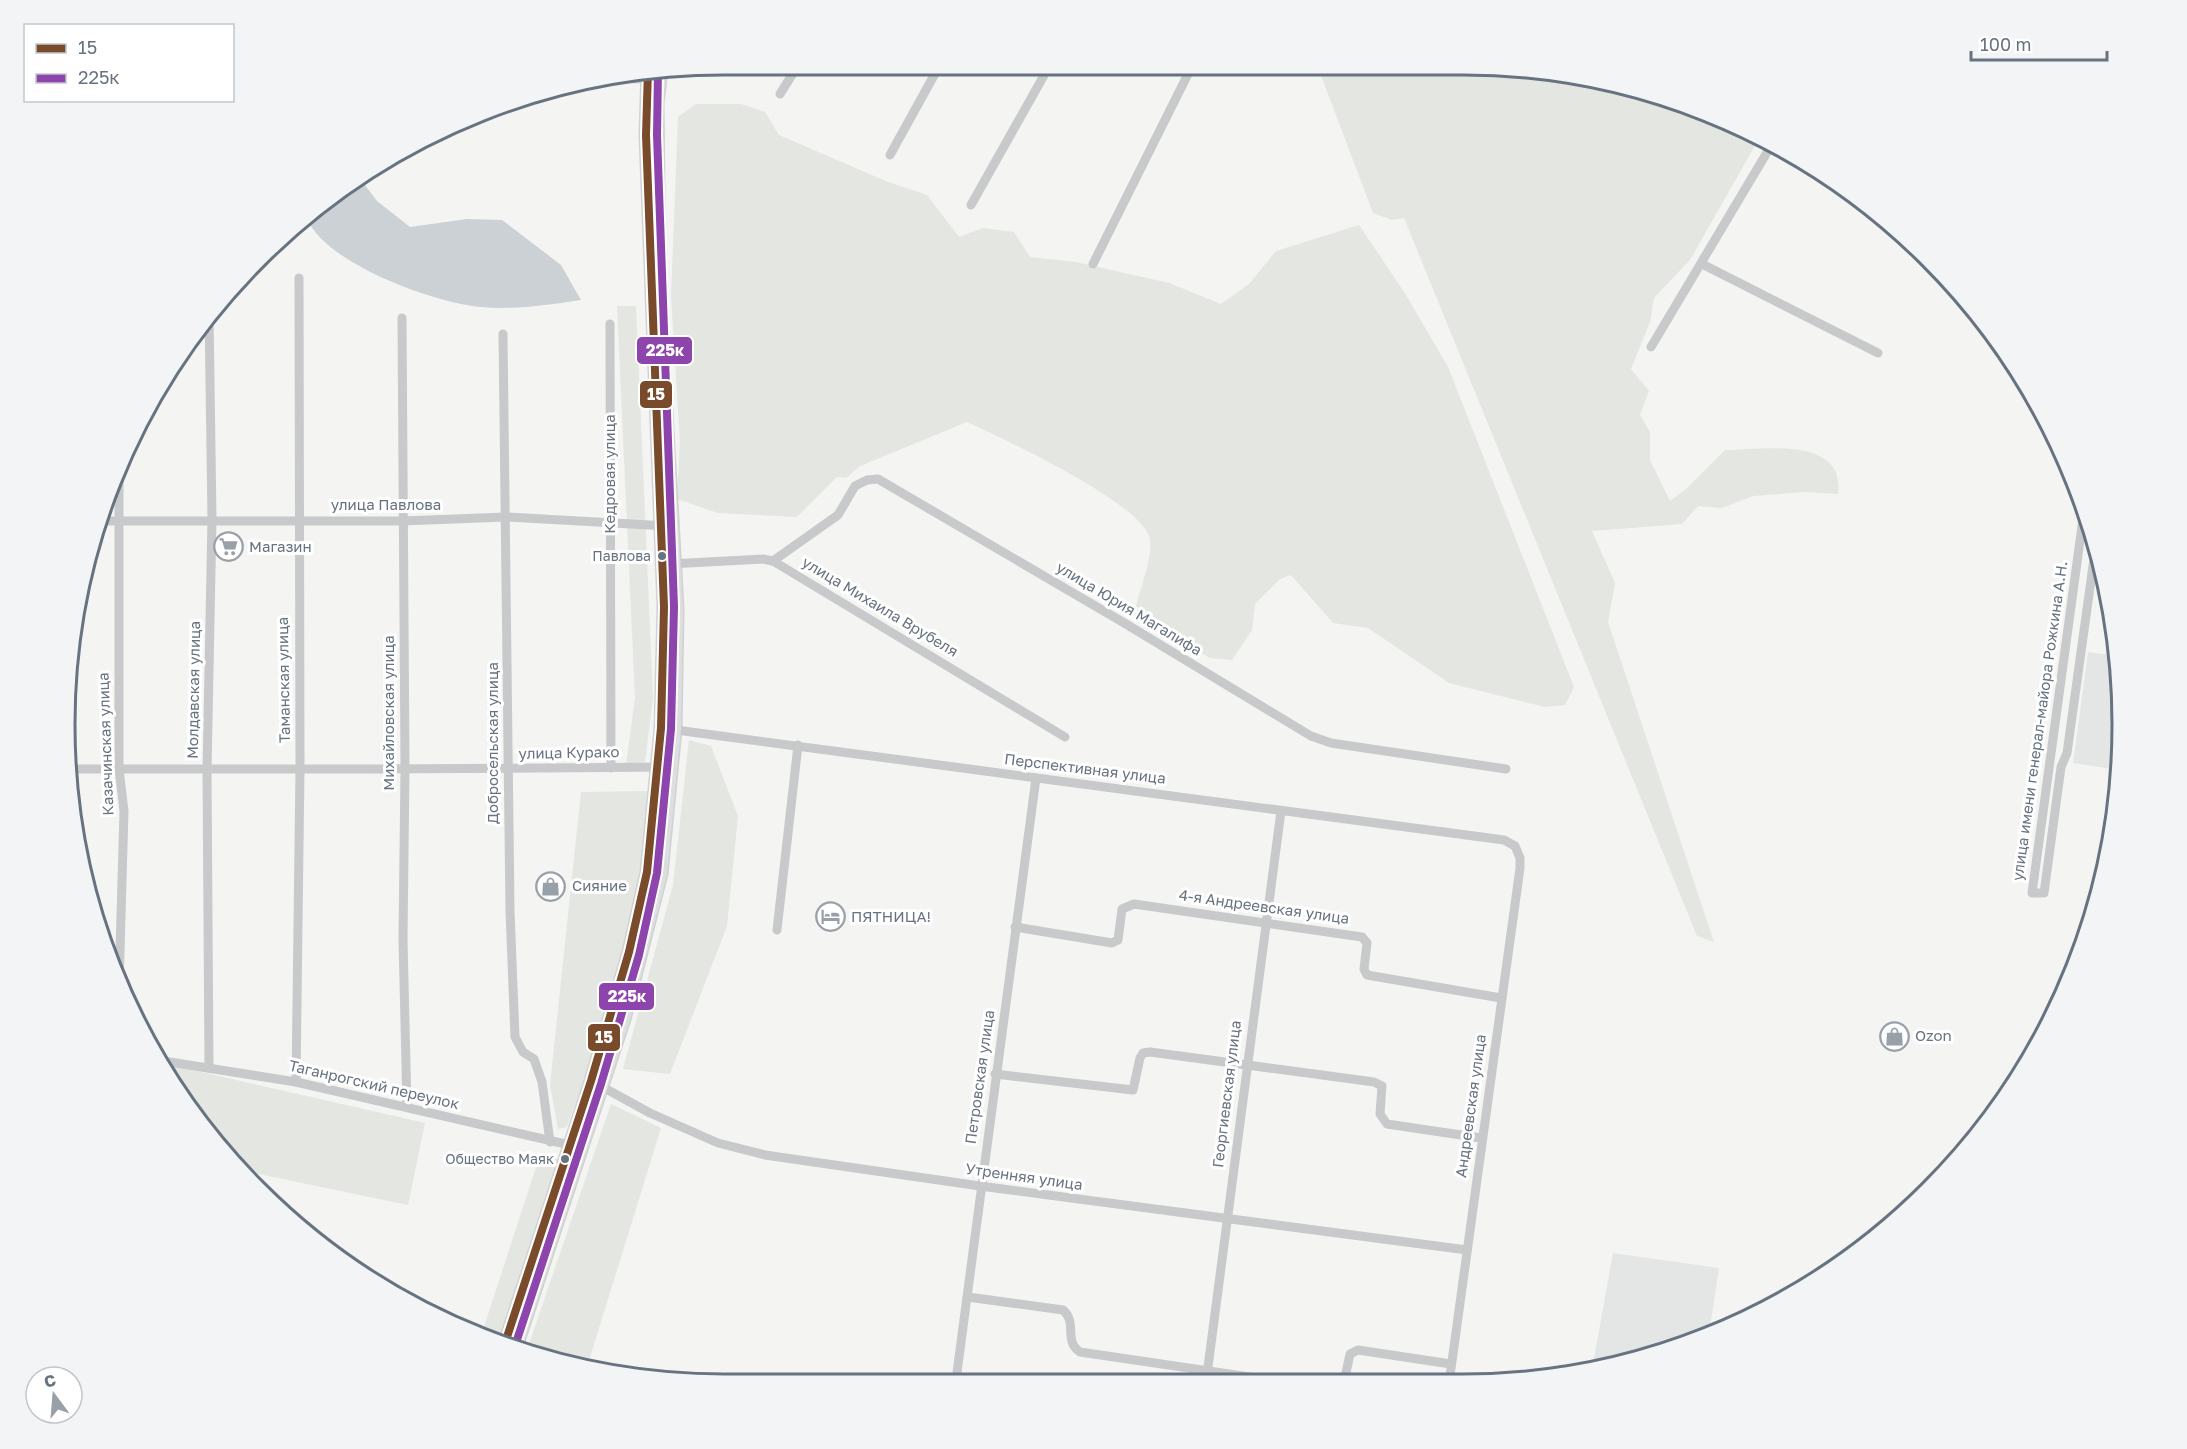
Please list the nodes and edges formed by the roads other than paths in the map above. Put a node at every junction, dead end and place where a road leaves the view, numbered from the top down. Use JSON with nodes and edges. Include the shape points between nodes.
{"nodes":[{"id":1,"x":792,"y":75,"type":"edge"},
{"id":2,"x":934,"y":75,"type":"edge"},
{"id":3,"x":1044,"y":75,"type":"edge"},
{"id":4,"x":1188,"y":75,"type":"edge"},
{"id":5,"x":660,"y":79,"type":"edge"},
{"id":6,"x":647,"y":80,"type":"edge"},
{"id":7,"x":780,"y":94,"type":"dead end"},
{"id":8,"x":1768,"y":152,"type":"edge"},
{"id":9,"x":890,"y":156,"type":"dead end"},
{"id":10,"x":971,"y":205,"type":"dead end"},
{"id":11,"x":1093,"y":264,"type":"dead end"},
{"id":12,"x":1702,"y":264,"type":"junction"},
{"id":13,"x":299,"y":278,"type":"dead end"},
{"id":14,"x":402,"y":318,"type":"dead end"},
{"id":15,"x":610,"y":324,"type":"dead end"},
{"id":16,"x":209,"y":329,"type":"edge"},
{"id":17,"x":503,"y":334,"type":"dead end"},
{"id":18,"x":1651,"y":347,"type":"dead end"},
{"id":19,"x":1878,"y":353,"type":"dead end"},
{"id":20,"x":119,"y":488,"type":"edge"},
{"id":21,"x":506,"y":518,"type":"junction"},
{"id":22,"x":212,"y":519,"type":"junction"},
{"id":23,"x":108,"y":520,"type":"edge"},
{"id":24,"x":120,"y":520,"type":"junction"},
{"id":25,"x":297,"y":520,"type":"junction"},
{"id":26,"x":402,"y":521,"type":"junction"},
{"id":27,"x":610,"y":522,"type":"junction"},
{"id":28,"x":667,"y":526,"type":"junction"},
{"id":29,"x":2082,"y":528,"type":"edge"},
{"id":30,"x":773,"y":561,"type":"junction"},
{"id":31,"x":669,"y":564,"type":"junction"},
{"id":32,"x":2093,"y":568,"type":"edge"},
{"id":33,"x":661,"y":728,"type":"junction"},
{"id":34,"x":675,"y":729,"type":"junction"},
{"id":35,"x":1065,"y":737,"type":"dead end"},
{"id":36,"x":798,"y":745,"type":"junction"},
{"id":37,"x":664,"y":767,"type":"junction"},
{"id":38,"x":300,"y":768,"type":"junction"},
{"id":39,"x":405,"y":768,"type":"junction"},
{"id":40,"x":611,"y":768,"type":"junction"},
{"id":41,"x":1506,"y":768,"type":"dead end"},
{"id":42,"x":76,"y":769,"type":"edge"},
{"id":43,"x":119,"y":769,"type":"junction"},
{"id":44,"x":509,"y":769,"type":"junction"},
{"id":45,"x":207,"y":771,"type":"junction"},
{"id":46,"x":1036,"y":778,"type":"junction"},
{"id":47,"x":1281,"y":811,"type":"junction"},
{"id":48,"x":1504,"y":840,"type":"joint"},
{"id":49,"x":1264,"y":922,"type":"junction"},
{"id":50,"x":1015,"y":927,"type":"junction"},
{"id":51,"x":777,"y":930,"type":"dead end"},
{"id":52,"x":120,"y":962,"type":"edge"},
{"id":53,"x":1501,"y":998,"type":"junction"},
{"id":54,"x":170,"y":1063,"type":"edge"},
{"id":55,"x":1245,"y":1065,"type":"junction"},
{"id":56,"x":209,"y":1068,"type":"junction"},
{"id":57,"x":995,"y":1074,"type":"junction"},
{"id":58,"x":296,"y":1082,"type":"junction"},
{"id":59,"x":597,"y":1084,"type":"junction"},
{"id":60,"x":407,"y":1107,"type":"junction"},
{"id":61,"x":1481,"y":1138,"type":"junction"},
{"id":62,"x":550,"y":1142,"type":"junction"},
{"id":63,"x":576,"y":1147,"type":"junction"},
{"id":64,"x":980,"y":1186,"type":"junction"},
{"id":65,"x":1226,"y":1218,"type":"junction"},
{"id":66,"x":1467,"y":1250,"type":"junction"},
{"id":67,"x":968,"y":1297,"type":"junction"},
{"id":68,"x":507,"y":1337,"type":"edge"},
{"id":69,"x":518,"y":1341,"type":"edge"},
{"id":70,"x":1451,"y":1364,"type":"junction"},
{"id":71,"x":957,"y":1374,"type":"edge"},
{"id":72,"x":1191,"y":1374,"type":"edge"},
{"id":73,"x":1206,"y":1374,"type":"edge"},
{"id":74,"x":1346,"y":1374,"type":"edge"},
{"id":75,"x":1450,"y":1374,"type":"edge"}],
"edges":[{"from":1,"to":7,"type":"street"},
{"from":2,"to":9,"type":"street"},
{"from":3,"to":10,"type":"street"},
{"from":4,"to":11,"type":"street"},
{"from":5,"to":28,"type":"main road","via":[[657,103]]},
{"from":6,"to":28,"type":"main road","via":[[646,157]]},
{"from":8,"to":12,"type":"street"},
{"from":12,"to":18,"type":"street"},
{"from":12,"to":19,"type":"street"},
{"from":13,"to":25,"type":"street","name":"Таманская улица"},
{"from":14,"to":26,"type":"street","name":"Михайловская улица"},
{"from":15,"to":27,"type":"street","name":"Кедровая улица"},
{"from":16,"to":22,"type":"street","name":"Молдавская улица"},
{"from":17,"to":21,"type":"street","name":"Добросельская улица"},
{"from":20,"to":24,"type":"street","name":"Казачинская улица"},
{"from":21,"to":26,"type":"street","name":"улица Павлова"},
{"from":21,"to":27,"type":"street","name":"улица Павлова"},
{"from":21,"to":44,"type":"street","name":"Добросельская улица"},
{"from":22,"to":24,"type":"street","name":"улица Павлова"},
{"from":22,"to":25,"type":"street","name":"улица Павлова"},
{"from":22,"to":45,"type":"street","name":"Молдавская улица"},
{"from":23,"to":24,"type":"street","name":"улица Павлова"},
{"from":24,"to":43,"type":"street","name":"Казачинская улица"},
{"from":25,"to":26,"type":"street","name":"улица Павлова"},
{"from":25,"to":38,"type":"street","name":"Таманская улица"},
{"from":26,"to":39,"type":"street","name":"Михайловская улица"},
{"from":27,"to":28,"type":"street","name":"улица Павлова"},
{"from":27,"to":40,"type":"street","name":"Кедровая улица"},
{"from":28,"to":31,"type":"main road"},
{"from":29,"to":32,"type":"street","name":"улица имени генерал-майора Рожкина А.Н.","via":[[2032,893],[2044,894]]},
{"from":30,"to":31,"type":"street","name":"улица Михаила Врубеля"},
{"from":30,"to":35,"type":"street","name":"улица Михаила Врубеля"},
{"from":30,"to":41,"type":"street","name":"улица Юрия Магалифа","via":[[838,515],[855,486],[878,479],[1311,736],[1331,743]]},
{"from":31,"to":33,"type":"main road"},
{"from":31,"to":34,"type":"main road","via":[[677,609]]},
{"from":33,"to":34,"type":"street","name":"Перспективная улица"},
{"from":33,"to":37,"type":"main road"},
{"from":34,"to":36,"type":"street","name":"Перспективная улица"},
{"from":34,"to":37,"type":"main road"},
{"from":36,"to":46,"type":"street","name":"Перспективная улица"},
{"from":36,"to":51,"type":"street"},
{"from":37,"to":40,"type":"street","name":"улица Курако"},
{"from":37,"to":59,"type":"main road","via":[[661,874],[639,966]]},
{"from":38,"to":39,"type":"street","name":"улица Курако"},
{"from":38,"to":45,"type":"street","name":"улица Курако"},
{"from":38,"to":58,"type":"street","name":"Таманская улица"},
{"from":39,"to":44,"type":"street","name":"улица Курако"},
{"from":39,"to":60,"type":"street","name":"Михайловская улица","via":[[403,939]]},
{"from":40,"to":44,"type":"street","name":"улица Курако"},
{"from":42,"to":43,"type":"street","name":"улица Курако"},
{"from":43,"to":45,"type":"street","name":"улица Курако"},
{"from":43,"to":52,"type":"street","name":"Казачинская улица","via":[[124,811]]},
{"from":44,"to":62,"type":"street","name":"Добросельская улица","via":[[515,1037],[523,1052],[534,1059],[542,1082]]},
{"from":45,"to":56,"type":"street","name":"Молдавская улица"},
{"from":46,"to":47,"type":"street","name":"Перспективная улица"},
{"from":46,"to":50,"type":"street","name":"Петровская улица"},
{"from":47,"to":48,"type":"street","name":"Перспективная улица"},
{"from":47,"to":49,"type":"street","name":"Георгиевская улица"},
{"from":48,"to":53,"type":"street","name":"Андреевская улица","via":[[1515,846],[1520,868]]},
{"from":49,"to":50,"type":"street","name":"4-я Андреевская улица","via":[[1134,904],[1122,909],[1118,940],[1112,944]]},
{"from":49,"to":53,"type":"street","name":"4-я Андреевская улица","via":[[1362,936],[1367,943],[1367,975]]},
{"from":49,"to":55,"type":"street","name":"Георгиевская улица"},
{"from":50,"to":57,"type":"street","name":"Петровская улица"},
{"from":53,"to":61,"type":"street","name":"Андреевская улица"},
{"from":54,"to":56,"type":"street","name":"Таганрогский переулок"},
{"from":55,"to":57,"type":"street","via":[[1143,1053],[1133,1090]]},
{"from":55,"to":61,"type":"street","via":[[1374,1082],[1382,1086],[1380,1114],[1387,1124]]},
{"from":55,"to":65,"type":"street","name":"Георгиевская улица"},
{"from":56,"to":58,"type":"street","name":"Таганрогский переулок"},
{"from":57,"to":64,"type":"street","name":"Петровская улица"},
{"from":58,"to":60,"type":"street","name":"Таганрогский переулок"},
{"from":59,"to":63,"type":"main road"},
{"from":59,"to":64,"type":"street","name":"Утренняя улица","via":[[718,1143],[756,1153]]},
{"from":60,"to":62,"type":"street","name":"Таганрогский переулок"},
{"from":61,"to":66,"type":"street","name":"Андреевская улица"},
{"from":62,"to":63,"type":"street","name":"Таганрогский переулок"},
{"from":63,"to":68,"type":"main road"},
{"from":63,"to":69,"type":"main road"},
{"from":64,"to":65,"type":"street","name":"Утренняя улица"},
{"from":64,"to":67,"type":"street","name":"Петровская улица"},
{"from":65,"to":66,"type":"street","name":"Утренняя улица"},
{"from":65,"to":73,"type":"street","name":"Георгиевская улица"},
{"from":66,"to":70,"type":"street","name":"Андреевская улица"},
{"from":67,"to":71,"type":"street","name":"Петровская улица"},
{"from":67,"to":72,"type":"street","via":[[1063,1310],[1071,1323],[1073,1347],[1080,1352]]},
{"from":70,"to":74,"type":"street","via":[[1358,1350],[1350,1353]]},
{"from":70,"to":75,"type":"street","name":"Андреевская улица"}]}
